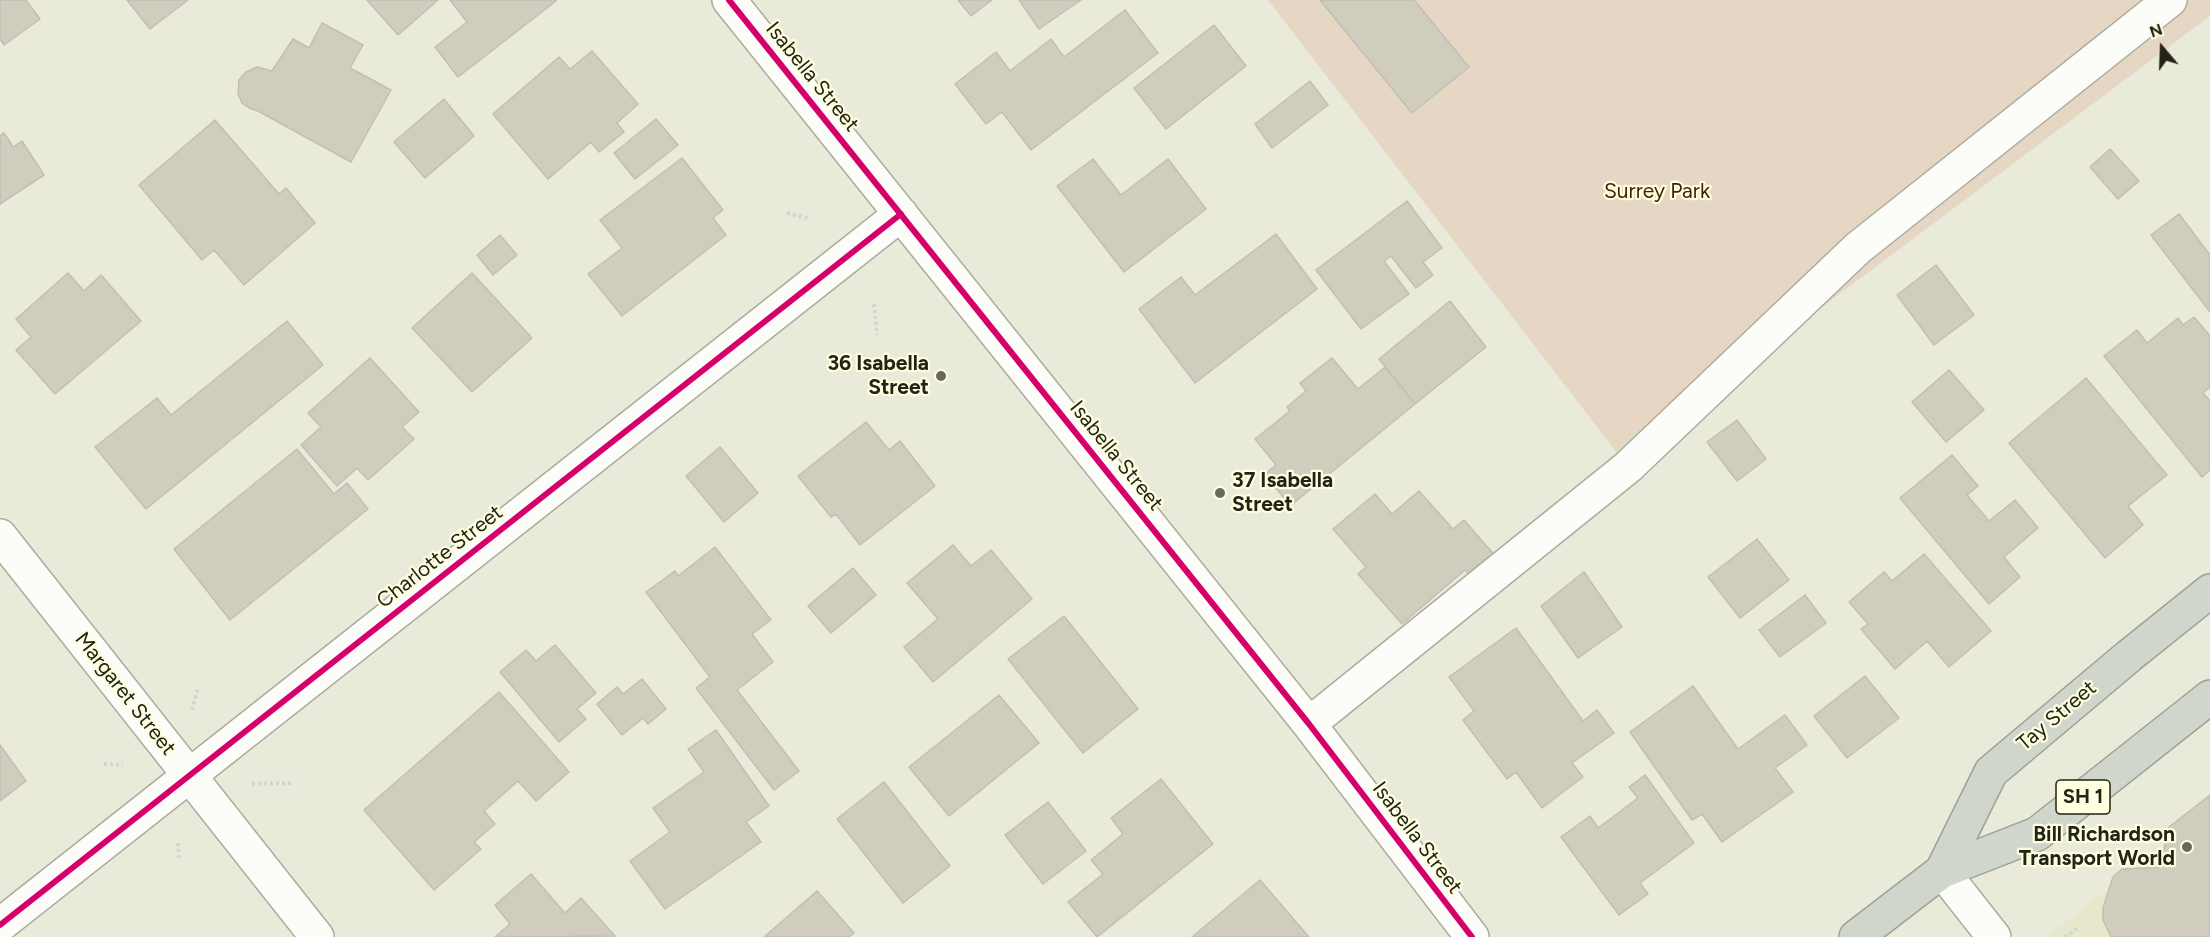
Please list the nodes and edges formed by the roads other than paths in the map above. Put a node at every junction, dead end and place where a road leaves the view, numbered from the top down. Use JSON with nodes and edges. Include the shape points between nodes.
{"nodes":[{"id":1,"x":729,"y":0,"type":"edge"},
{"id":2,"x":2170,"y":0,"type":"edge"},
{"id":3,"x":901,"y":214,"type":"junction"},
{"id":4,"x":0,"y":536,"type":"edge"},
{"id":5,"x":2210,"y":591,"type":"edge"},
{"id":6,"x":2210,"y":697,"type":"edge"},
{"id":7,"x":1309,"y":724,"type":"junction"},
{"id":8,"x":189,"y":776,"type":"junction"},
{"id":9,"x":1942,"y":871,"type":"junction"},
{"id":10,"x":0,"y":925,"type":"edge"},
{"id":11,"x":317,"y":937,"type":"edge"},
{"id":12,"x":1472,"y":937,"type":"edge"},
{"id":13,"x":1856,"y":937,"type":"edge"},
{"id":14,"x":1994,"y":937,"type":"edge"}],
"edges":[{"from":1,"to":3,"type":"street","name":"Isabella Street"},
{"from":2,"to":7,"type":"street","via":[[1858,248],[1628,467]]},
{"from":3,"to":7,"type":"street","name":"Isabella Street"},
{"from":3,"to":8,"type":"street","name":"Charlotte Street"},
{"from":4,"to":8,"type":"street","name":"Margaret Street"},
{"from":5,"to":9,"type":"highway","name":"Tay Street","number":"SH 1","via":[[1991,772]]},
{"from":6,"to":9,"type":"highway","name":"Tay Street","number":"SH 1","via":[[2037,834]]},
{"from":7,"to":12,"type":"street","name":"Isabella Street"},
{"from":8,"to":10,"type":"street","name":"Charlotte Street"},
{"from":8,"to":11,"type":"street","name":"Margaret Street"},
{"from":9,"to":13,"type":"highway","name":"Tay Street","number":"SH 1"},
{"from":9,"to":14,"type":"street"}]}
